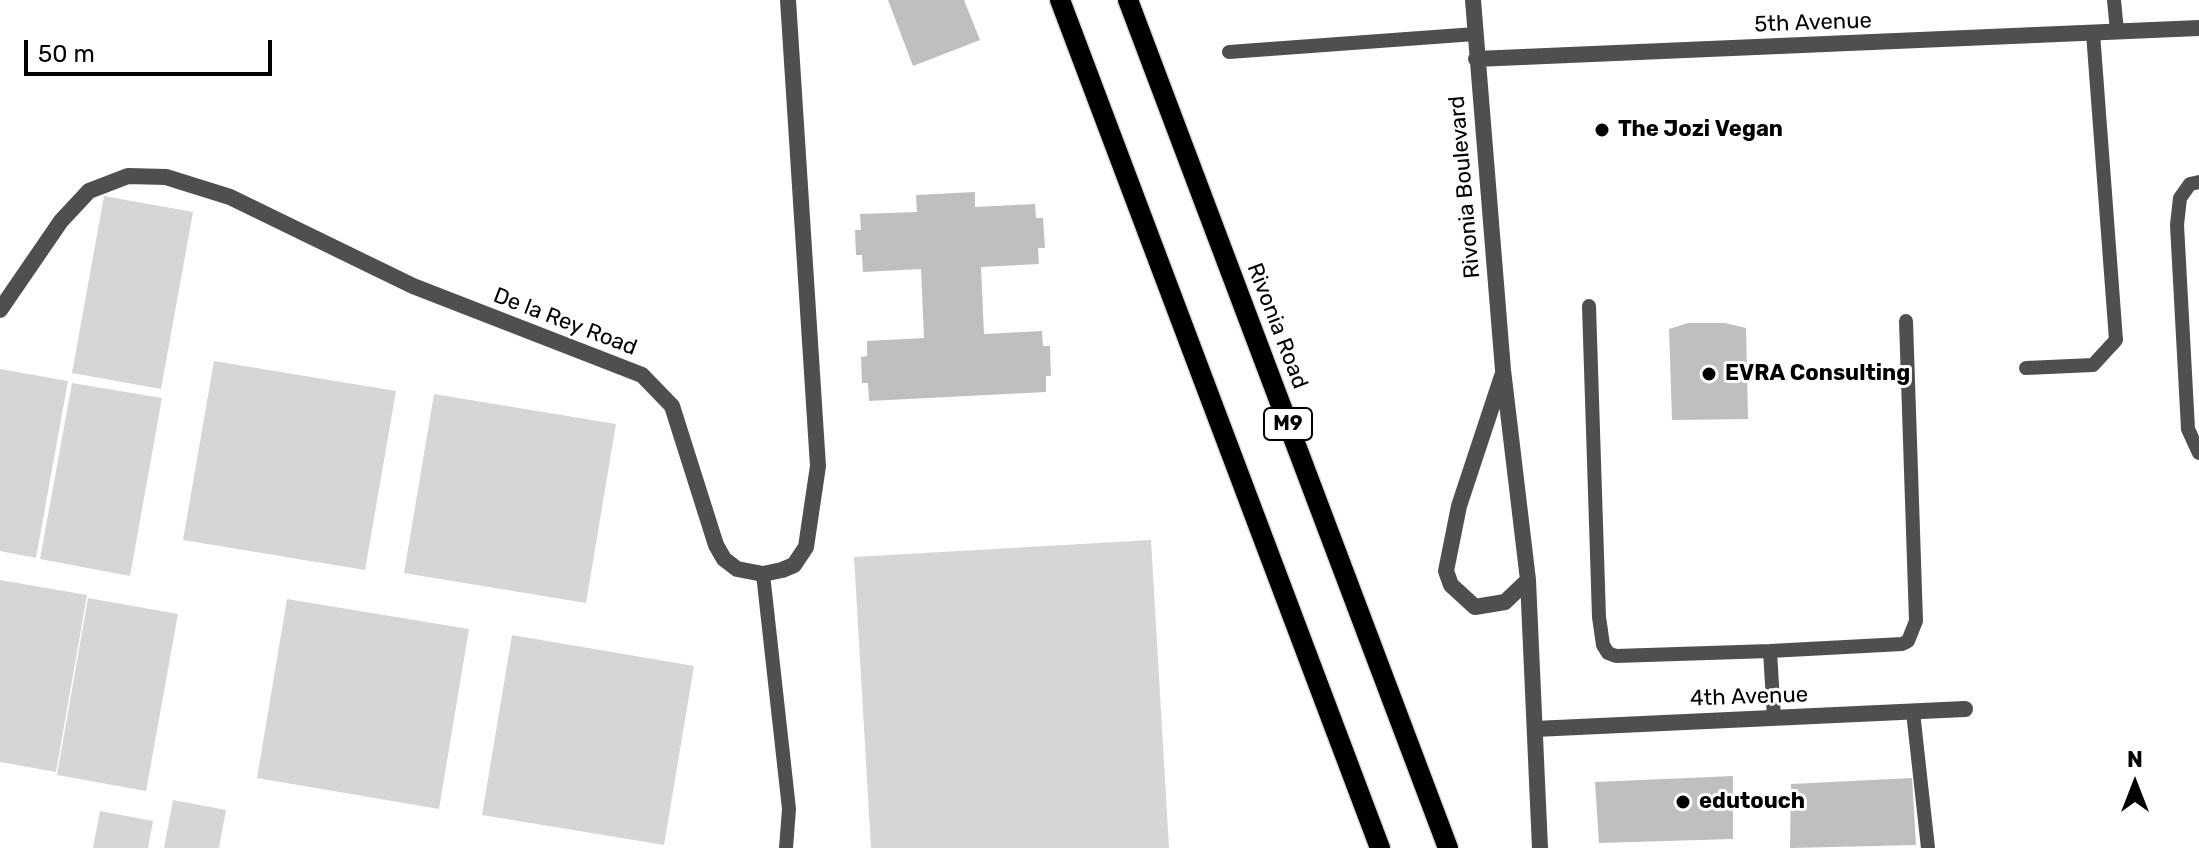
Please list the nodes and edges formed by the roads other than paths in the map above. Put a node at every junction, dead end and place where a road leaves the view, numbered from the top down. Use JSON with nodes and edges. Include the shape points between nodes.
{"nodes":[{"id":1,"x":788,"y":0,"type":"edge"},
{"id":2,"x":1060,"y":0,"type":"edge"},
{"id":3,"x":1128,"y":0,"type":"edge"},
{"id":4,"x":1473,"y":0,"type":"edge"},
{"id":5,"x":2114,"y":0,"type":"edge"},
{"id":6,"x":2199,"y":28,"type":"edge"},
{"id":7,"x":2117,"y":31,"type":"junction"},
{"id":8,"x":2093,"y":33,"type":"junction"},
{"id":9,"x":1475,"y":34,"type":"junction"},
{"id":10,"x":1229,"y":52,"type":"dead end"},
{"id":11,"x":1476,"y":59,"type":"junction"},
{"id":12,"x":2199,"y":182,"type":"edge"},
{"id":13,"x":1589,"y":306,"type":"dead end"},
{"id":14,"x":0,"y":310,"type":"edge"},
{"id":15,"x":1906,"y":321,"type":"dead end"},
{"id":16,"x":2026,"y":368,"type":"dead end"},
{"id":17,"x":1503,"y":370,"type":"junction"},
{"id":18,"x":2199,"y":453,"type":"edge"},
{"id":19,"x":763,"y":574,"type":"junction"},
{"id":20,"x":1528,"y":580,"type":"junction"},
{"id":21,"x":1770,"y":651,"type":"junction"},
{"id":22,"x":1965,"y":709,"type":"dead end"},
{"id":23,"x":1913,"y":712,"type":"junction"},
{"id":24,"x":1774,"y":718,"type":"junction"},
{"id":25,"x":1535,"y":729,"type":"junction"},
{"id":26,"x":786,"y":848,"type":"edge"},
{"id":27,"x":1380,"y":848,"type":"edge"},
{"id":28,"x":1448,"y":848,"type":"edge"},
{"id":29,"x":1540,"y":848,"type":"edge"},
{"id":30,"x":1928,"y":848,"type":"edge"}],
"edges":[{"from":1,"to":19,"type":"street","via":[[818,466],[806,547],[794,565]]},
{"from":2,"to":27,"type":"main road"},
{"from":3,"to":28,"type":"main road","name":"Rivonia Road","number":"M9"},
{"from":4,"to":9,"type":"street","name":"Rivonia Boulevard"},
{"from":5,"to":7,"type":"lane"},
{"from":6,"to":7,"type":"street","name":"5th Avenue"},
{"from":7,"to":8,"type":"street","name":"5th Avenue"},
{"from":8,"to":11,"type":"street","name":"5th Avenue"},
{"from":8,"to":16,"type":"lane","via":[[2116,340],[2093,365]]},
{"from":9,"to":10,"type":"lane"},
{"from":9,"to":11,"type":"street","name":"Rivonia Boulevard"},
{"from":11,"to":17,"type":"street","name":"Rivonia Boulevard"},
{"from":12,"to":18,"type":"lane","via":[[2190,184],[2180,198],[2177,225],[2188,429]]},
{"from":13,"to":21,"type":"lane","via":[[1603,645],[1616,656]]},
{"from":14,"to":19,"type":"street","name":"De la Rey Road","via":[[61,221],[89,191],[128,176],[166,177],[230,197],[413,286],[642,375],[672,406],[724,559],[737,569]]},
{"from":15,"to":21,"type":"lane","via":[[1915,550],[1916,621],[1911,635],[1902,644]]},
{"from":17,"to":20,"type":"street","name":"Rivonia Boulevard"},
{"from":17,"to":20,"type":"street","name":"Rivonia Boulevard","via":[[1459,506],[1446,571],[1451,585],[1475,607],[1505,602]]},
{"from":19,"to":26,"type":"lane","via":[[789,809]]},
{"from":20,"to":25,"type":"street","name":"Rivonia Boulevard"},
{"from":21,"to":24,"type":"lane"},
{"from":22,"to":23,"type":"street","name":"4th Avenue"},
{"from":23,"to":24,"type":"street","name":"4th Avenue"},
{"from":23,"to":30,"type":"lane"},
{"from":24,"to":25,"type":"street","name":"4th Avenue"},
{"from":25,"to":29,"type":"street","name":"Rivonia Boulevard"}]}
